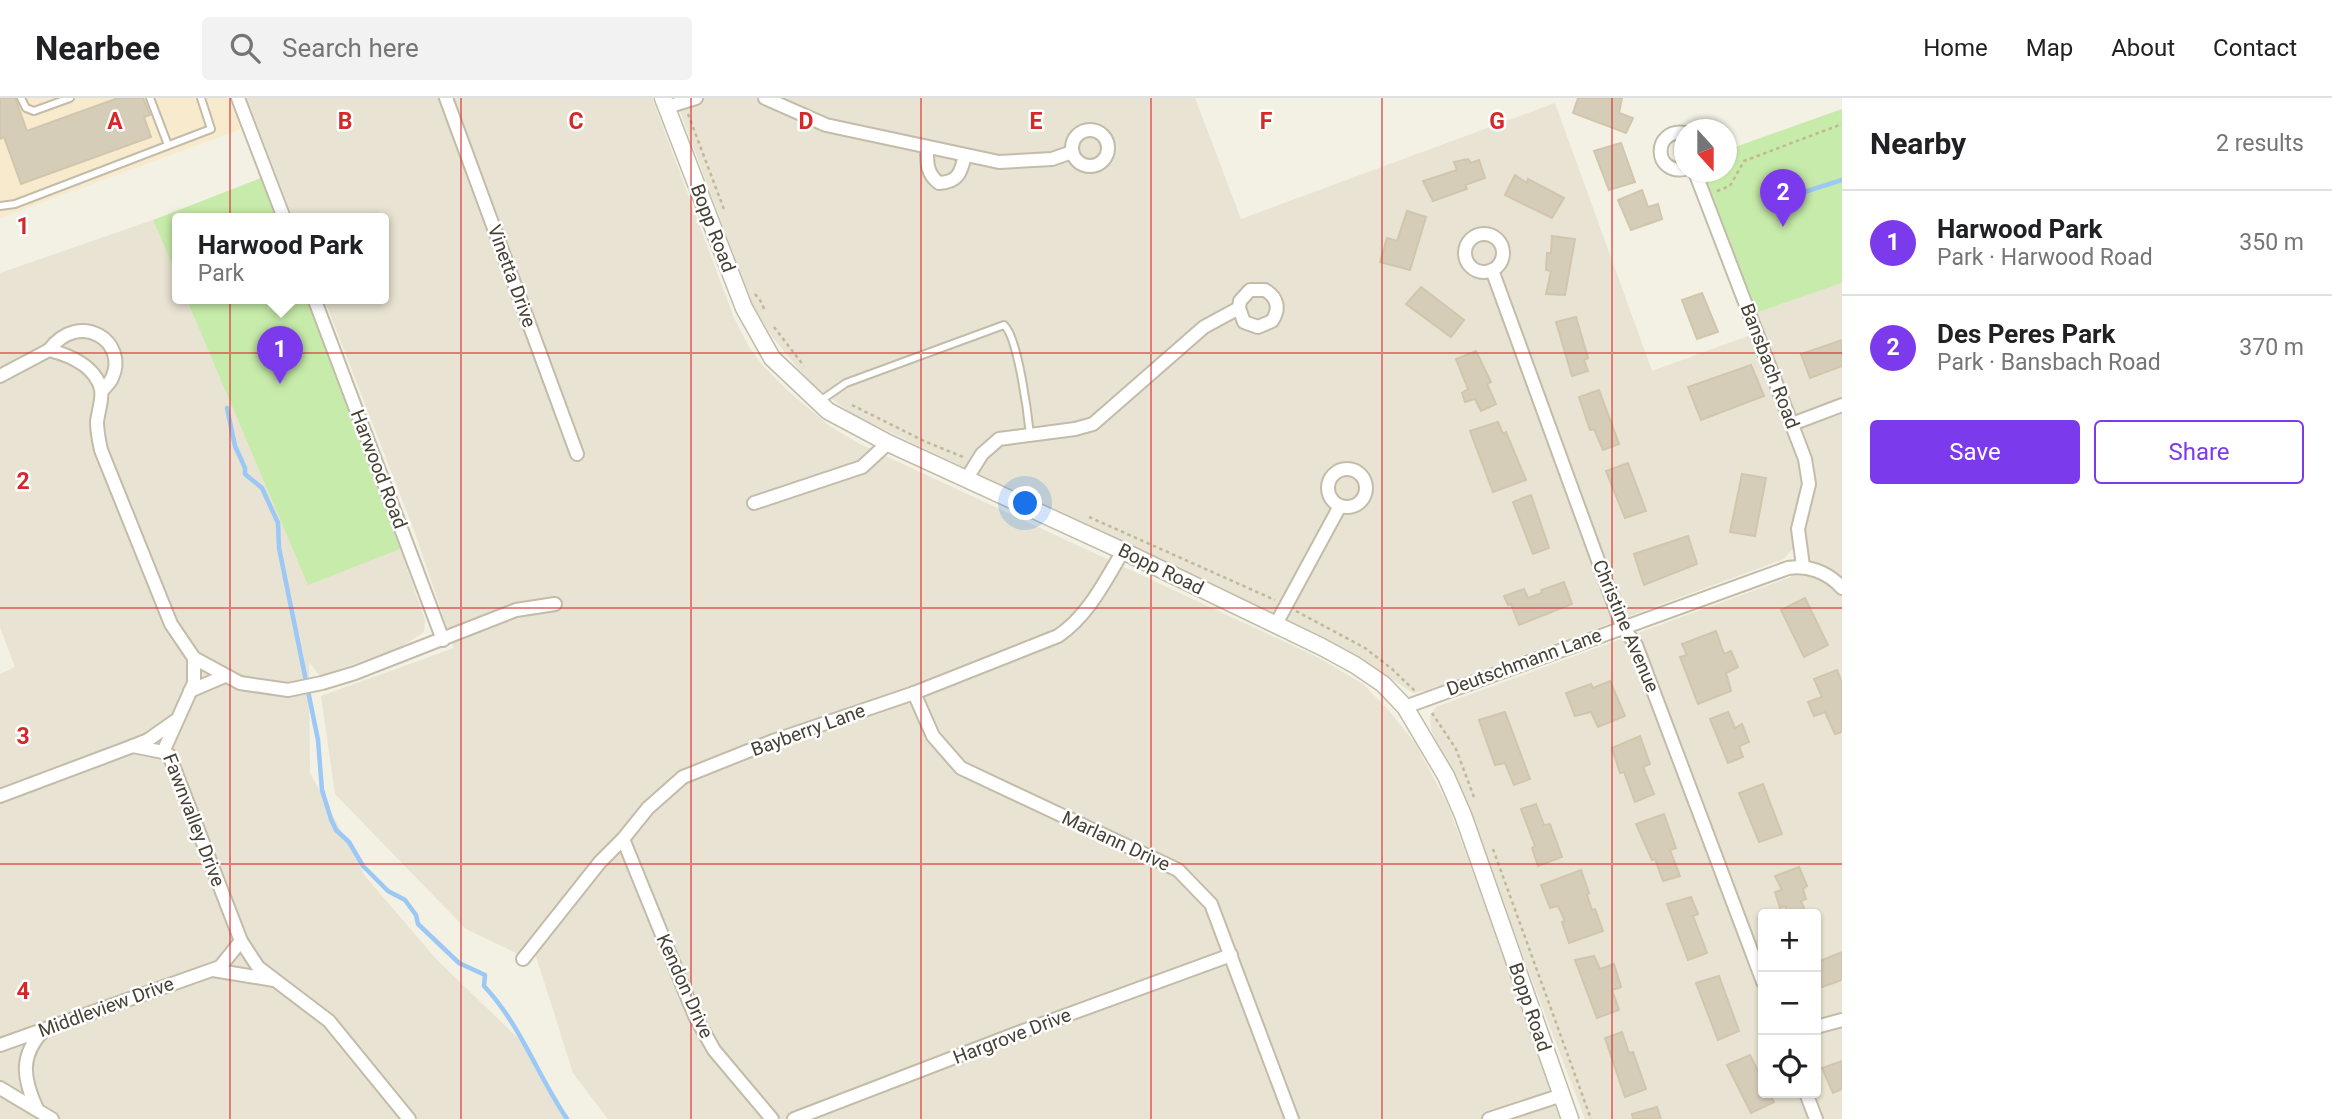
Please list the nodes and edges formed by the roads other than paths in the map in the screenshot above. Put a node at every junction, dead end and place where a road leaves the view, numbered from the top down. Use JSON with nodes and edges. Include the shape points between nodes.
{"nodes":[{"id":1,"x":21,"y":98,"type":"edge"},
{"id":2,"x":70,"y":98,"type":"edge"},
{"id":3,"x":150,"y":98,"type":"edge"},
{"id":4,"x":201,"y":98,"type":"edge"},
{"id":5,"x":238,"y":98,"type":"edge"},
{"id":6,"x":446,"y":98,"type":"edge"},
{"id":7,"x":696,"y":98,"type":"edge"},
{"id":8,"x":765,"y":98,"type":"edge"},
{"id":9,"x":665,"y":102,"type":"edge"},
{"id":10,"x":1674,"y":134,"type":"edge"},
{"id":11,"x":168,"y":145,"type":"junction"},
{"id":12,"x":927,"y":147,"type":"junction"},
{"id":13,"x":1072,"y":152,"type":"dead end"},
{"id":14,"x":965,"y":155,"type":"junction"},
{"id":15,"x":1674,"y":168,"type":"edge"},
{"id":16,"x":1699,"y":182,"type":"edge"},
{"id":17,"x":0,"y":206,"type":"edge"},
{"id":18,"x":282,"y":213,"type":"edge"},
{"id":19,"x":1492,"y":270,"type":"dead end"},
{"id":20,"x":316,"y":304,"type":"edge"},
{"id":21,"x":1239,"y":308,"type":"dead end"},
{"id":22,"x":49,"y":350,"type":"junction"},
{"id":23,"x":0,"y":376,"type":"edge"},
{"id":24,"x":102,"y":391,"type":"junction"},
{"id":25,"x":819,"y":402,"type":"junction"},
{"id":26,"x":1842,"y":405,"type":"edge"},
{"id":27,"x":1791,"y":424,"type":"junction"},
{"id":28,"x":1030,"y":435,"type":"junction"},
{"id":29,"x":888,"y":443,"type":"junction"},
{"id":30,"x":577,"y":454,"type":"dead end"},
{"id":31,"x":967,"y":478,"type":"junction"},
{"id":32,"x":754,"y":503,"type":"dead end"},
{"id":33,"x":1340,"y":506,"type":"dead end"},
{"id":34,"x":1123,"y":551,"type":"junction"},
{"id":35,"x":1803,"y":566,"type":"junction"},
{"id":36,"x":1842,"y":588,"type":"edge"},
{"id":37,"x":555,"y":604,"type":"dead end"},
{"id":38,"x":1276,"y":624,"type":"junction"},
{"id":39,"x":1622,"y":626,"type":"junction"},
{"id":40,"x":443,"y":640,"type":"junction"},
{"id":41,"x":194,"y":658,"type":"junction"},
{"id":42,"x":225,"y":676,"type":"junction"},
{"id":43,"x":190,"y":691,"type":"junction"},
{"id":44,"x":914,"y":693,"type":"junction"},
{"id":45,"x":1405,"y":707,"type":"junction"},
{"id":46,"x":176,"y":720,"type":"junction"},
{"id":47,"x":133,"y":746,"type":"junction"},
{"id":48,"x":163,"y":752,"type":"junction"},
{"id":49,"x":0,"y":796,"type":"edge"},
{"id":50,"x":623,"y":839,"type":"junction"},
{"id":51,"x":240,"y":941,"type":"junction"},
{"id":52,"x":1231,"y":955,"type":"junction"},
{"id":53,"x":523,"y":959,"type":"dead end"},
{"id":54,"x":212,"y":970,"type":"junction"},
{"id":55,"x":1759,"y":972,"type":"edge"},
{"id":56,"x":275,"y":980,"type":"junction"},
{"id":57,"x":1842,"y":1020,"type":"edge"},
{"id":58,"x":1821,"y":1026,"type":"edge"},
{"id":59,"x":45,"y":1028,"type":"junction"},
{"id":60,"x":0,"y":1045,"type":"edge"},
{"id":61,"x":0,"y":1088,"type":"edge"},
{"id":62,"x":1562,"y":1095,"type":"junction"},
{"id":63,"x":1808,"y":1098,"type":"edge"},
{"id":64,"x":37,"y":1109,"type":"junction"},
{"id":65,"x":52,"y":1119,"type":"edge"},
{"id":66,"x":410,"y":1119,"type":"edge"},
{"id":67,"x":772,"y":1119,"type":"edge"},
{"id":68,"x":794,"y":1119,"type":"edge"},
{"id":69,"x":1292,"y":1119,"type":"edge"},
{"id":70,"x":1489,"y":1119,"type":"edge"},
{"id":71,"x":1570,"y":1119,"type":"edge"},
{"id":72,"x":1816,"y":1119,"type":"edge"}],
"edges":[{"from":1,"to":2,"type":"lane","via":[[26,108],[34,111]]},
{"from":3,"to":11,"type":"lane"},
{"from":4,"to":11,"type":"lane","via":[[211,129]]},
{"from":5,"to":18,"type":"street"},
{"from":6,"to":30,"type":"street","name":"Vinetta Drive"},
{"from":7,"to":9,"type":"street"},
{"from":8,"to":12,"type":"street","via":[[826,125]]},
{"from":9,"to":25,"type":"street","name":"Bopp Road","via":[[744,308],[772,358]]},
{"from":10,"to":15,"type":"street","via":[[1661,143],[1660,150],[1665,164]]},
{"from":11,"to":17,"type":"lane"},
{"from":12,"to":14,"type":"street"},
{"from":12,"to":14,"type":"street","via":[[930,176],[939,183],[957,177]]},
{"from":13,"to":14,"type":"street","via":[[1052,159],[999,162]]},
{"from":16,"to":27,"type":"street","name":"Bansbach Road"},
{"from":19,"to":39,"type":"street","name":"Christine Avenue"},
{"from":20,"to":40,"type":"street","name":"Harwood Road"},
{"from":21,"to":28,"type":"street","via":[[1204,327],[1093,424]]},
{"from":22,"to":23,"type":"street"},
{"from":22,"to":24,"type":"street","via":[[81,363]]},
{"from":22,"to":24,"type":"street","via":[[58,338],[74,331],[90,331],[103,338],[115,364],[112,379]]},
{"from":24,"to":41,"type":"street","via":[[97,424],[100,450],[171,625]]},
{"from":25,"to":28,"type":"lane","via":[[846,383],[1004,325],[1028,405]]},
{"from":25,"to":29,"type":"street","name":"Bopp Road"},
{"from":26,"to":27,"type":"street"},
{"from":27,"to":35,"type":"street","name":"Bansbach Road","via":[[1809,474],[1798,529]]},
{"from":28,"to":31,"type":"street","via":[[999,439],[982,454]]},
{"from":29,"to":31,"type":"street","name":"Bopp Road"},
{"from":29,"to":32,"type":"street","via":[[862,467]]},
{"from":31,"to":34,"type":"street","name":"Bopp Road"},
{"from":33,"to":38,"type":"street"},
{"from":34,"to":38,"type":"street","name":"Bopp Road"},
{"from":34,"to":44,"type":"street","name":"Bayberry Lane","via":[[1068,630]]},
{"from":35,"to":36,"type":"street"},
{"from":35,"to":39,"type":"street","name":"Deutschmann Lane","via":[[1763,575]]},
{"from":37,"to":40,"type":"street","via":[[516,610]]},
{"from":38,"to":45,"type":"street","name":"Bopp Road","via":[[1355,665]]},
{"from":39,"to":45,"type":"street","name":"Deutschmann Lane"},
{"from":39,"to":55,"type":"street","name":"Christine Avenue","via":[[1636,645]]},
{"from":40,"to":42,"type":"street","via":[[293,689],[260,687]]},
{"from":41,"to":42,"type":"street"},
{"from":41,"to":43,"type":"street","name":"Fawnvalley Drive"},
{"from":42,"to":43,"type":"street"},
{"from":43,"to":46,"type":"street","name":"Fawnvalley Drive"},
{"from":44,"to":50,"type":"street","name":"Bayberry Lane","via":[[683,777],[648,808]]},
{"from":44,"to":52,"type":"street","name":"Marlann Drive","via":[[933,736],[961,768],[1178,870],[1211,904]]},
{"from":45,"to":62,"type":"street","name":"Bopp Road","via":[[1441,766],[1462,815]]},
{"from":46,"to":47,"type":"street"},
{"from":46,"to":48,"type":"street","name":"Fawnvalley Drive"},
{"from":47,"to":48,"type":"street"},
{"from":47,"to":49,"type":"street"},
{"from":48,"to":51,"type":"street","name":"Fawnvalley Drive","via":[[169,755]]},
{"from":50,"to":53,"type":"street","name":"Bayberry Lane"},
{"from":50,"to":67,"type":"street","name":"Kendon Drive","via":[[695,1016],[714,1050]]},
{"from":51,"to":54,"type":"street","name":"Middleview Drive","via":[[220,967]]},
{"from":51,"to":56,"type":"street","name":"Fawnvalley Drive","via":[[258,967]]},
{"from":52,"to":68,"type":"street","name":"Hargrove Drive"},
{"from":52,"to":69,"type":"street","name":"Marlann Drive"},
{"from":54,"to":56,"type":"street","name":"Middleview Drive"},
{"from":54,"to":59,"type":"street","name":"Middleview Drive"},
{"from":56,"to":66,"type":"street","name":"Fawnvalley Drive","via":[[329,1021]]},
{"from":57,"to":58,"type":"street"},
{"from":59,"to":60,"type":"street","name":"Middleview Drive"},
{"from":59,"to":64,"type":"street","via":[[33,1040],[25,1063],[26,1086]]},
{"from":61,"to":64,"type":"street"},
{"from":62,"to":70,"type":"street"},
{"from":62,"to":71,"type":"street","name":"Bopp Road"},
{"from":63,"to":72,"type":"street"},
{"from":64,"to":65,"type":"street"}]}
